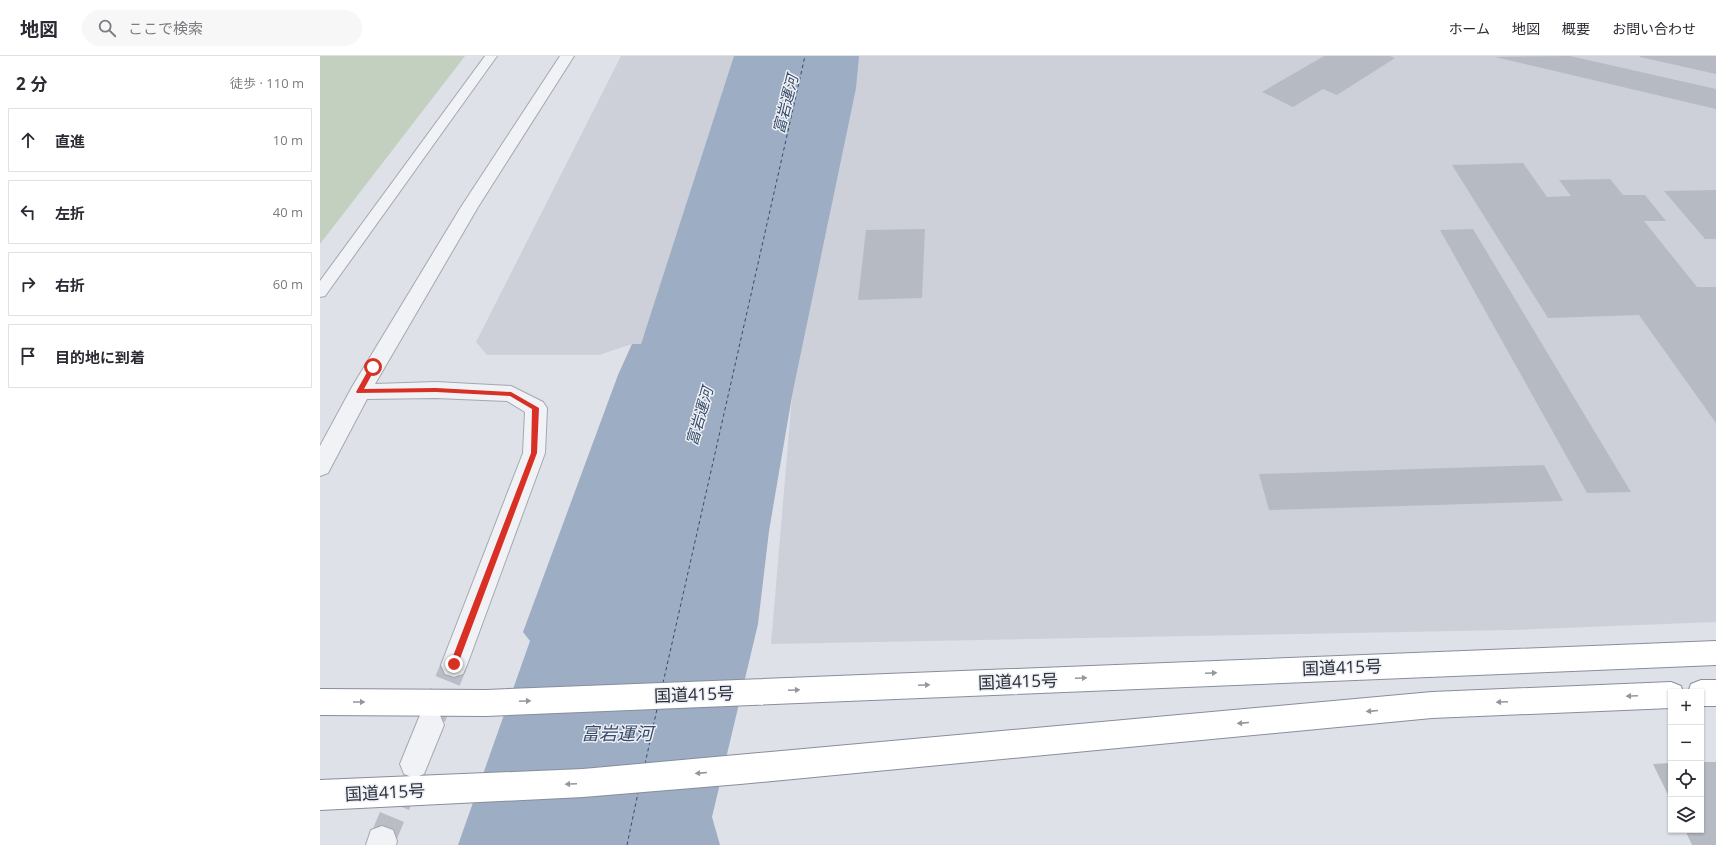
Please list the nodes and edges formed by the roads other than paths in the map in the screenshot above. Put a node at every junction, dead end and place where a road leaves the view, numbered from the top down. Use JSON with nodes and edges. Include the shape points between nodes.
{"nodes":[{"id":1,"x":491,"y":56,"type":"edge"},
{"id":2,"x":566,"y":56,"type":"edge"},
{"id":3,"x":320,"y":292,"type":"edge"},
{"id":4,"x":359,"y":392,"type":"junction"},
{"id":5,"x":320,"y":466,"type":"edge"},
{"id":6,"x":1716,"y":653,"type":"edge"},
{"id":7,"x":454,"y":664,"type":"tunnel mouth"},
{"id":8,"x":1704,"y":693,"type":"edge"},
{"id":9,"x":1716,"y":693,"type":"edge"},
{"id":10,"x":1668,"y":695,"type":"edge"},
{"id":11,"x":320,"y":702,"type":"edge"},
{"id":12,"x":430,"y":725,"type":"tunnel mouth"},
{"id":13,"x":414,"y":764,"type":"tunnel mouth"},
{"id":14,"x":320,"y":795,"type":"edge"}],
"edges":[{"from":1,"to":3,"type":"lane"},
{"from":2,"to":4,"type":"street","via":[[518,128],[394,330]]},
{"from":4,"to":5,"type":"street"},
{"from":4,"to":7,"type":"street","via":[[436,390],[511,394],[536,408],[534,453]]},
{"from":11,"to":6,"type":"highway","name":"国道415号","one_way":true,"via":[[486,703]]},
{"from":8,"to":9,"type":"highway"},
{"from":10,"to":14,"type":"highway","name":"国道415号","one_way":true,"via":[[1432,705],[583,783]]},
{"from":12,"to":13,"type":"street"}]}
